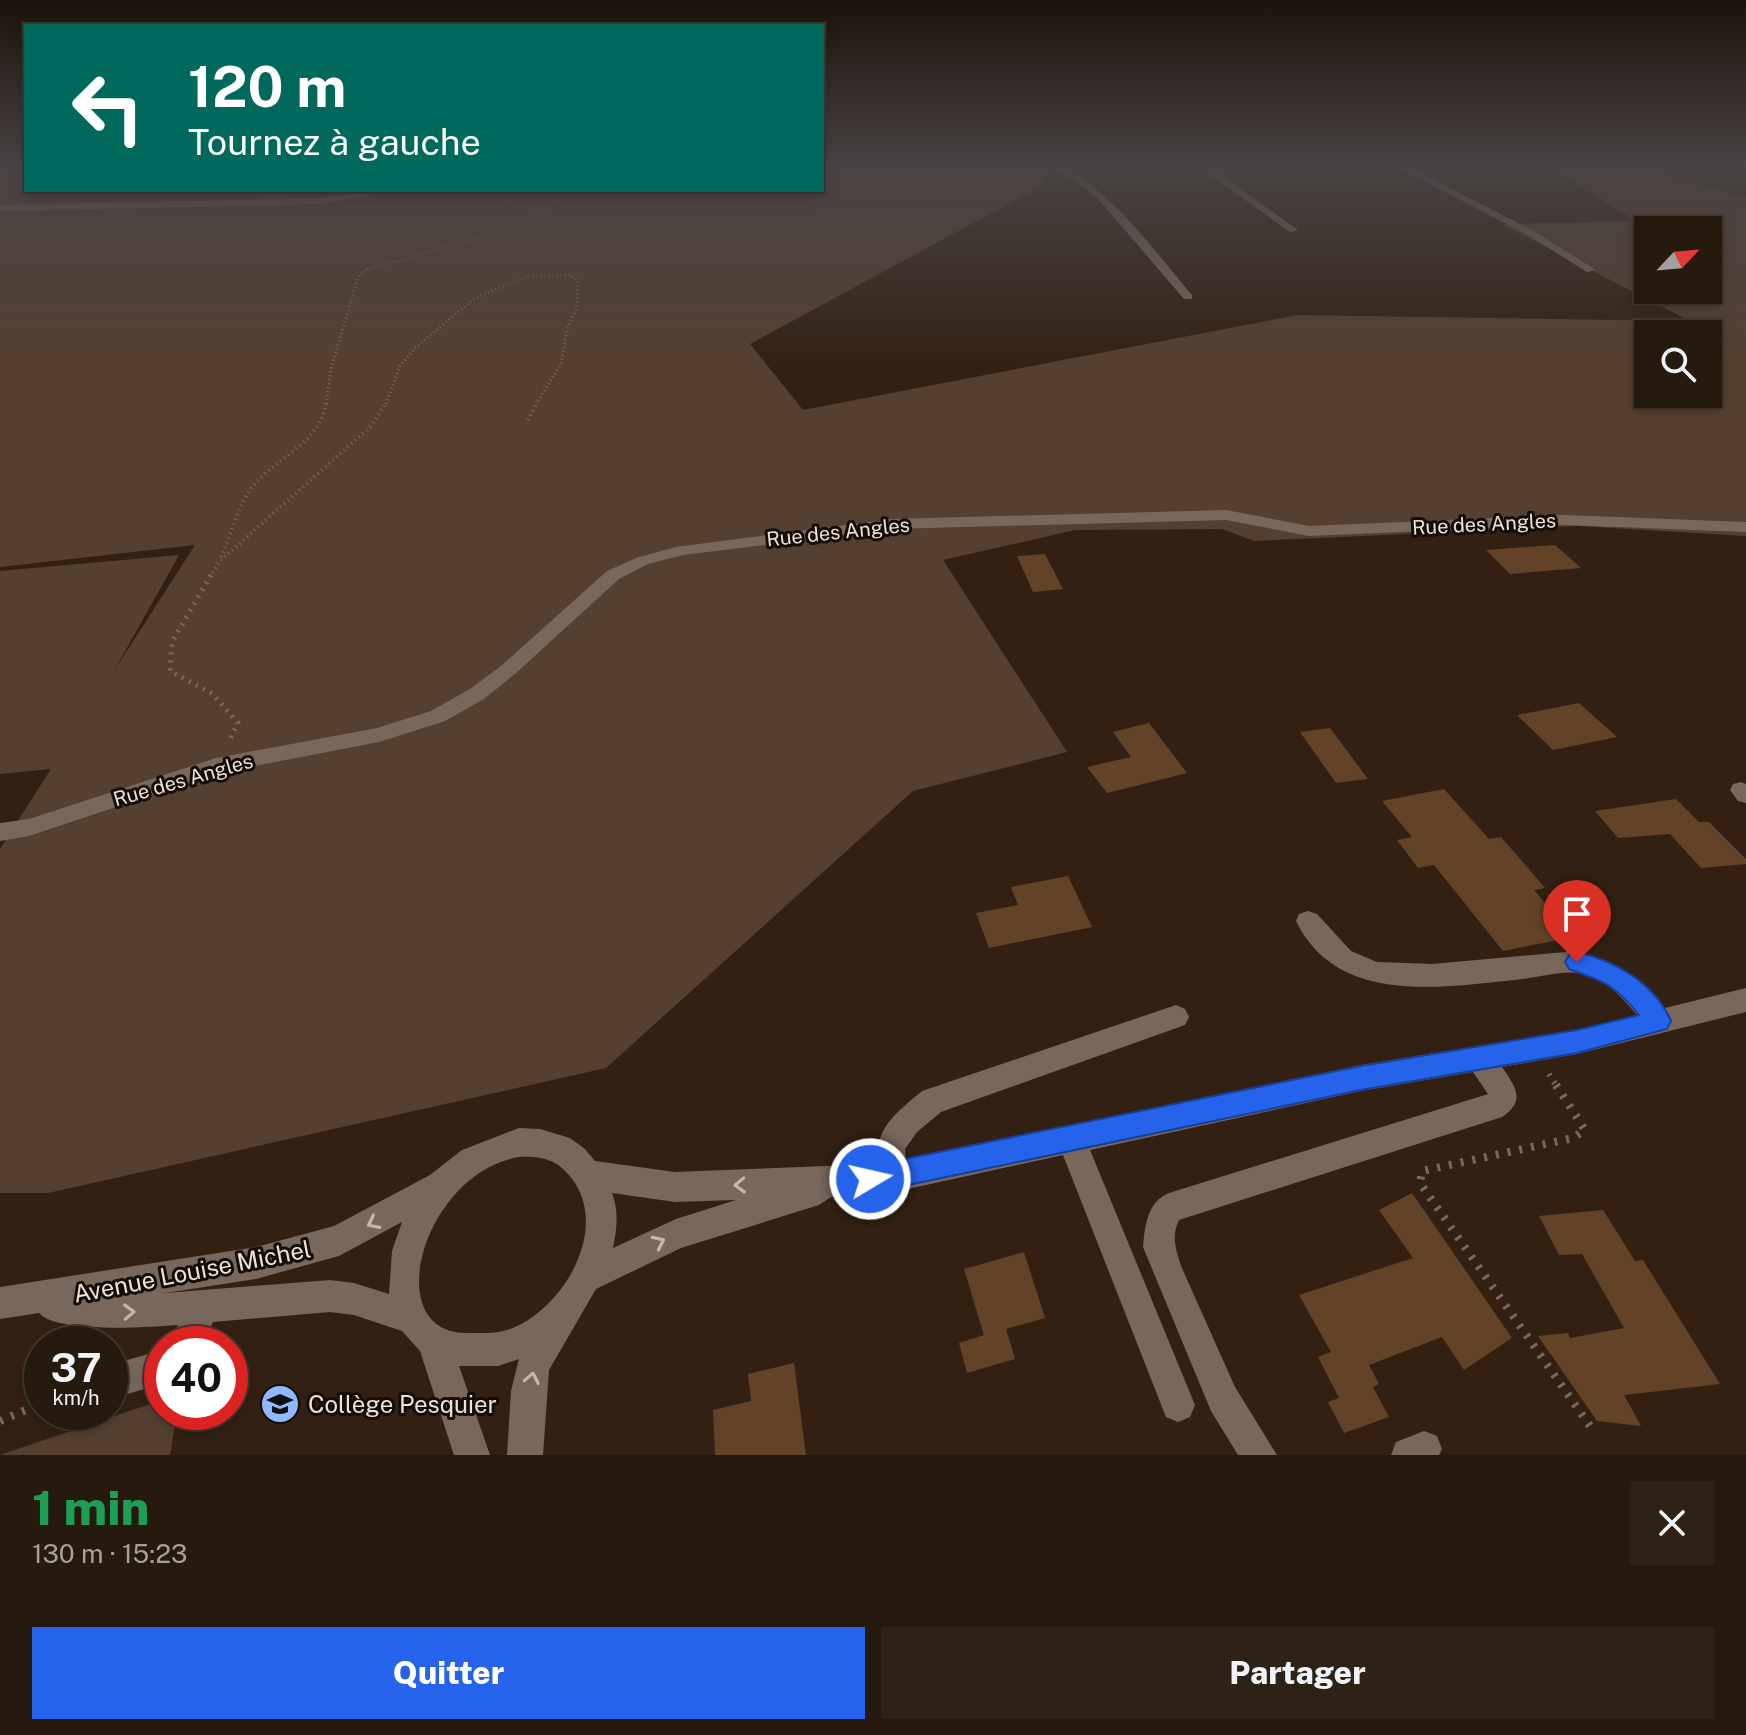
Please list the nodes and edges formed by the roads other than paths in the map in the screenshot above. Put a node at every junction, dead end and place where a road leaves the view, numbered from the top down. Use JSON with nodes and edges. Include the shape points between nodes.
{"nodes":[{"id":1,"x":1132,"y":232,"type":"edge"},
{"id":2,"x":1528,"y":232,"type":"edge"},
{"id":3,"x":1591,"y":270,"type":"dead end"},
{"id":4,"x":1188,"y":297,"type":"dead end"},
{"id":5,"x":1746,"y":527,"type":"edge"},
{"id":6,"x":0,"y":832,"type":"edge"},
{"id":7,"x":1308,"y":921,"type":"dead end"},
{"id":8,"x":1746,"y":1000,"type":"edge"},
{"id":9,"x":1176,"y":1017,"type":"dead end"},
{"id":10,"x":1659,"y":1021,"type":"junction"},
{"id":11,"x":1480,"y":1060,"type":"junction"},
{"id":12,"x":1071,"y":1138,"type":"junction"},
{"id":13,"x":591,"y":1175,"type":"junction"},
{"id":14,"x":894,"y":1177,"type":"junction"},
{"id":15,"x":846,"y":1182,"type":"junction"},
{"id":16,"x":440,"y":1184,"type":"junction"},
{"id":17,"x":589,"y":1276,"type":"junction"},
{"id":18,"x":12,"y":1302,"type":"edge"},
{"id":19,"x":203,"y":1307,"type":"junction"},
{"id":20,"x":566,"y":1309,"type":"junction"},
{"id":21,"x":194,"y":1326,"type":"edge"},
{"id":22,"x":423,"y":1330,"type":"junction"},
{"id":23,"x":1178,"y":1405,"type":"dead end"},
{"id":24,"x":472,"y":1455,"type":"edge"},
{"id":25,"x":525,"y":1455,"type":"edge"},
{"id":26,"x":1259,"y":1455,"type":"edge"}],
"edges":[{"from":1,"to":4,"type":"street"},
{"from":2,"to":3,"type":"street"},
{"from":5,"to":6,"type":"street","name":"Rue des Angles","via":[[1565,520],[1309,531],[1226,515],[892,524],[682,550],[613,575],[509,669],[438,716],[379,735],[216,766]]},
{"from":7,"to":10,"type":"street","via":[[1336,954],[1358,968],[1397,977],[1577,962],[1604,968],[1632,989]]},
{"from":8,"to":10,"type":"street"},
{"from":9,"to":14,"type":"street","via":[[932,1101],[890,1145]]},
{"from":10,"to":11,"type":"street"},
{"from":11,"to":12,"type":"street","via":[[1361,1078]]},
{"from":11,"to":26,"type":"street","via":[[1502,1091],[1503,1100],[1492,1107],[1169,1208],[1160,1225],[1159,1247],[1167,1270],[1223,1399]]},
{"from":12,"to":14,"type":"street"},
{"from":12,"to":23,"type":"street"},
{"from":15,"to":13,"type":"street","one_way":true,"via":[[675,1187]]},
{"from":13,"to":16,"type":"street","via":[[569,1153],[529,1143],[506,1145],[471,1159]]},
{"from":13,"to":17,"type":"street","via":[[602,1204],[601,1238]]},
{"from":14,"to":15,"type":"street"},
{"from":17,"to":15,"type":"street","one_way":true,"via":[[676,1234]]},
{"from":16,"to":18,"type":"street","name":"Avenue Louise Michel","one_way":true,"via":[[339,1240],[256,1263]]},
{"from":16,"to":22,"type":"street","via":[[415,1220],[404,1251],[401,1281]]},
{"from":17,"to":20,"type":"street"},
{"from":18,"to":19,"type":"street","name":"Avenue Louise Michel","one_way":true,"via":[[121,1313]]},
{"from":19,"to":21,"type":"street"},
{"from":19,"to":22,"type":"street","name":"Avenue Louise Michel","via":[[330,1296],[354,1299]]},
{"from":20,"to":22,"type":"street","via":[[529,1337],[500,1349],[451,1351]]},
{"from":25,"to":20,"type":"street","one_way":true,"via":[[532,1368]]},
{"from":22,"to":24,"type":"street"}]}
